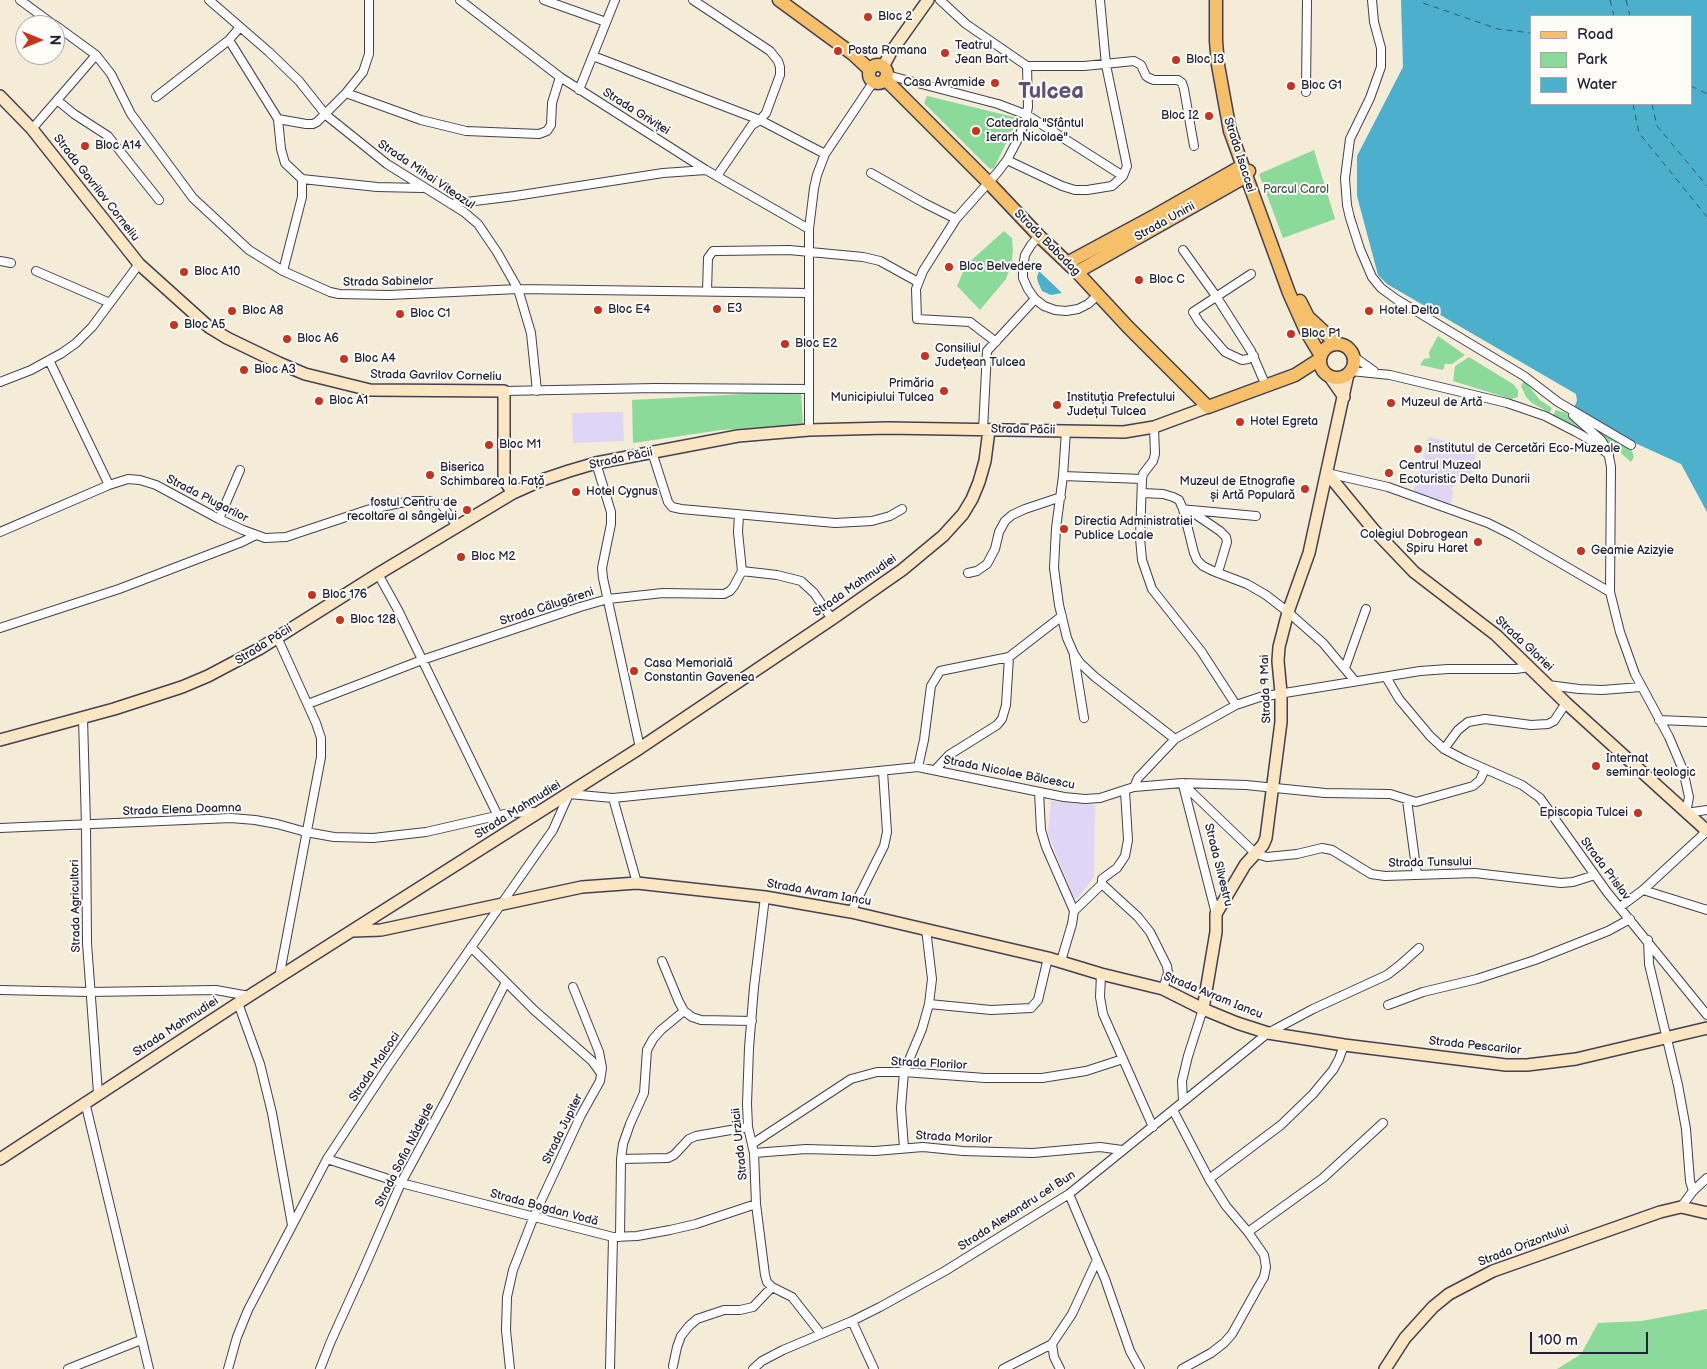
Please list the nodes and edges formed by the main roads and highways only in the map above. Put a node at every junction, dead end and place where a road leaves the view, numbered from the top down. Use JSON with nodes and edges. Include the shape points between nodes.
{"nodes":[{"id":1,"x":779,"y":0,"type":"edge"},
{"id":2,"x":791,"y":0,"type":"edge"},
{"id":3,"x":1216,"y":0,"type":"edge"},
{"id":4,"x":1224,"y":0,"type":"edge"},
{"id":5,"x":879,"y":73,"type":"junction"},
{"id":6,"x":1247,"y":169,"type":"junction"},
{"id":7,"x":1066,"y":263,"type":"junction"},
{"id":8,"x":1077,"y":272,"type":"junction"},
{"id":9,"x":1336,"y":344,"type":"junction"},
{"id":10,"x":1320,"y":357,"type":"junction"},
{"id":11,"x":1296,"y":375,"type":"junction"},
{"id":12,"x":1327,"y":375,"type":"junction"},
{"id":13,"x":1208,"y":407,"type":"joint"}],
"edges":[{"from":1,"to":5,"type":"main road","name":"Strada Babadag"},
{"from":2,"to":5,"type":"main road","name":"Strada Babadag"},
{"from":3,"to":6,"type":"main road","name":"Strada Isaccei","via":[[1221,84],[1230,131]]},
{"from":4,"to":6,"type":"main road","name":"Strada Isaccei","via":[[1229,83]]},
{"from":5,"to":7,"type":"main road","name":"Strada Babadag"},
{"from":6,"to":7,"type":"main road","name":"Strada Unirii"},
{"from":6,"to":8,"type":"main road","name":"Strada Unirii"},
{"from":6,"to":9,"type":"main road","name":"Strada Isaccei","via":[[1257,186],[1300,302],[1308,316]]},
{"from":6,"to":10,"type":"main road","name":"Strada Isaccei","via":[[1297,313]]},
{"from":7,"to":8,"type":"main road","name":"Strada Babadag"},
{"from":8,"to":13,"type":"main road","name":"Strada Babadag"},
{"from":9,"to":10,"type":"main road","via":[[1325,348]]},
{"from":9,"to":12,"type":"main road","via":[[1345,346],[1353,356],[1354,365],[1342,377]]},
{"from":10,"to":11,"type":"main road","name":"Strada Păcii"},
{"from":10,"to":12,"type":"main road","via":[[1320,364]]},
{"from":11,"to":12,"type":"main road","name":"Strada Păcii"},
{"from":11,"to":13,"type":"main road","name":"Strada Păcii"}]}
